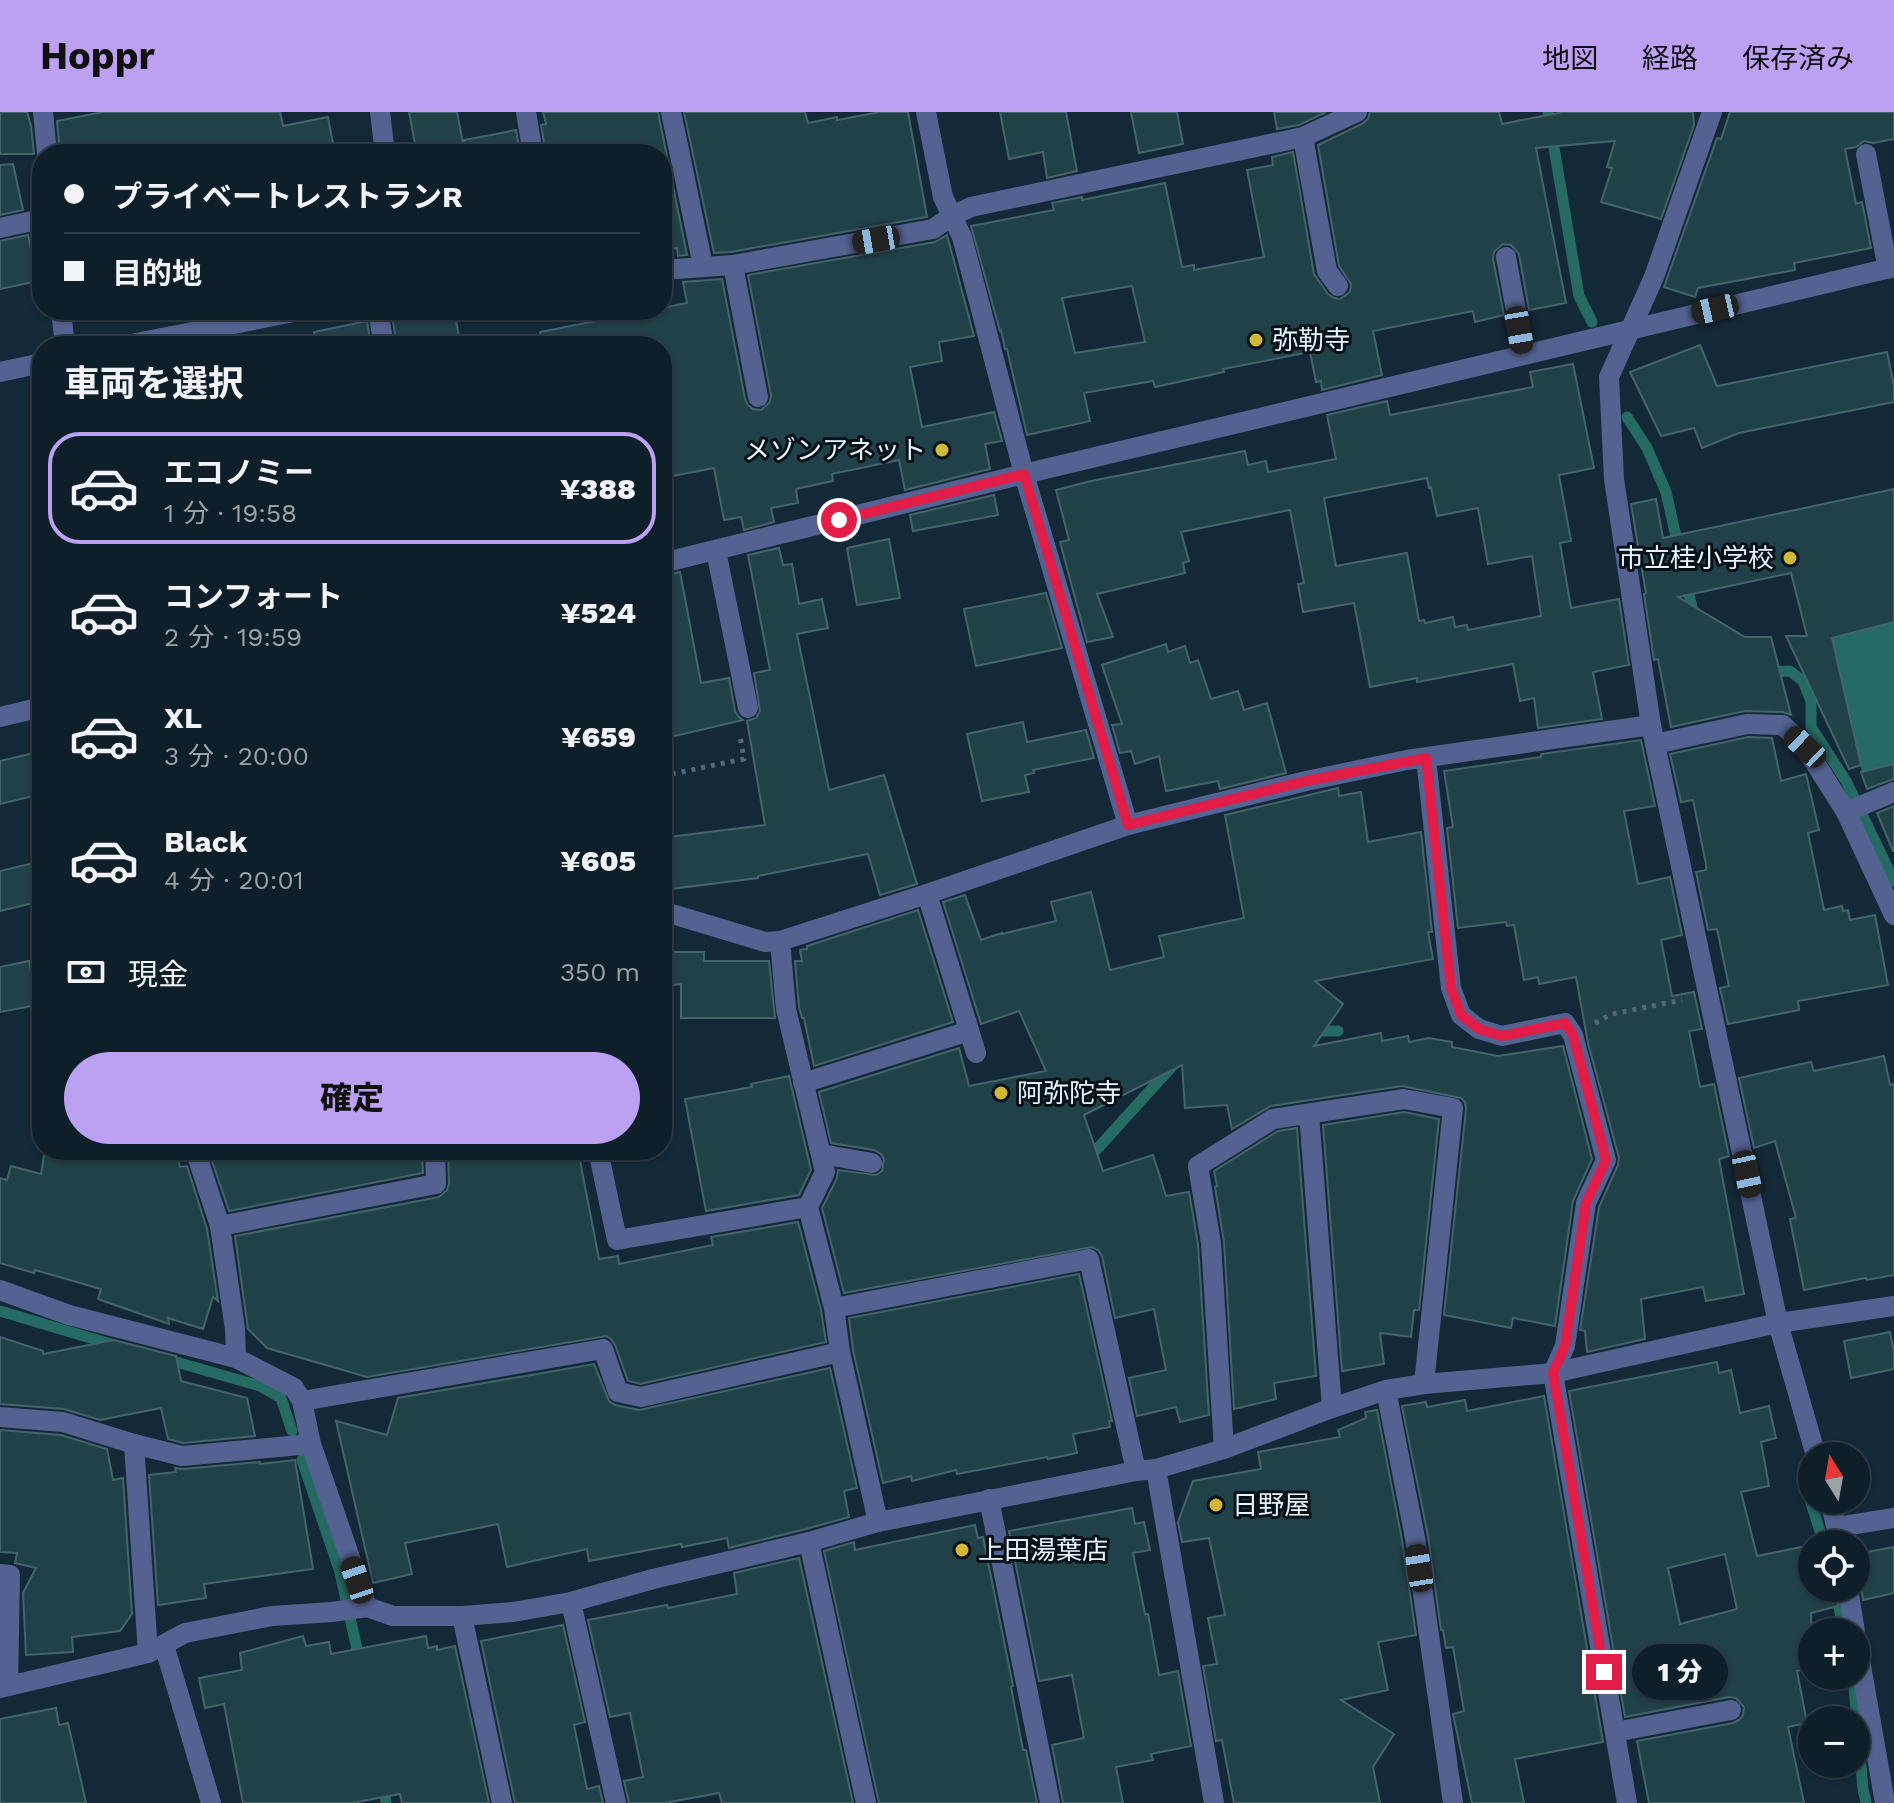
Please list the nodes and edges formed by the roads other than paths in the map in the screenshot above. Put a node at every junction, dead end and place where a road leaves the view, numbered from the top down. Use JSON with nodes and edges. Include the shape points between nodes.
{"nodes":[{"id":1,"x":43,"y":112,"type":"edge"},
{"id":2,"x":380,"y":112,"type":"edge"},
{"id":3,"x":526,"y":112,"type":"edge"},
{"id":4,"x":671,"y":112,"type":"edge"},
{"id":5,"x":926,"y":112,"type":"edge"},
{"id":6,"x":1355,"y":112,"type":"edge"},
{"id":7,"x":1712,"y":112,"type":"edge"},
{"id":8,"x":1303,"y":137,"type":"junction"},
{"id":9,"x":46,"y":144,"type":"edge"},
{"id":10,"x":384,"y":144,"type":"edge"},
{"id":11,"x":531,"y":144,"type":"edge"},
{"id":12,"x":1866,"y":154,"type":"dead end"},
{"id":13,"x":952,"y":216,"type":"junction"},
{"id":14,"x":32,"y":221,"type":"edge"},
{"id":15,"x":0,"y":228,"type":"edge"},
{"id":16,"x":1506,"y":257,"type":"dead end"},
{"id":17,"x":733,"y":265,"type":"junction"},
{"id":18,"x":703,"y":266,"type":"junction"},
{"id":19,"x":1891,"y":268,"type":"edge"},
{"id":20,"x":672,"y":269,"type":"edge"},
{"id":21,"x":1338,"y":286,"type":"dead end"},
{"id":22,"x":254,"y":320,"type":"edge"},
{"id":23,"x":1629,"y":329,"type":"junction"},
{"id":24,"x":174,"y":336,"type":"edge"},
{"id":25,"x":1524,"y":354,"type":"junction"},
{"id":26,"x":32,"y":365,"type":"edge"},
{"id":27,"x":0,"y":372,"type":"edge"},
{"id":28,"x":758,"y":397,"type":"dead end"},
{"id":29,"x":1024,"y":474,"type":"junction"},
{"id":30,"x":716,"y":551,"type":"junction"},
{"id":31,"x":672,"y":561,"type":"edge"},
{"id":32,"x":748,"y":708,"type":"road end"},
{"id":33,"x":32,"y":709,"type":"edge"},
{"id":34,"x":0,"y":717,"type":"edge"},
{"id":35,"x":1653,"y":734,"type":"junction"},
{"id":36,"x":1426,"y":758,"type":"junction"},
{"id":37,"x":1894,"y":792,"type":"edge"},
{"id":38,"x":1853,"y":809,"type":"junction"},
{"id":39,"x":1128,"y":825,"type":"junction"},
{"id":40,"x":927,"y":894,"type":"junction"},
{"id":41,"x":672,"y":914,"type":"edge"},
{"id":42,"x":1894,"y":915,"type":"edge"},
{"id":43,"x":780,"y":941,"type":"junction"},
{"id":44,"x":969,"y":1031,"type":"junction"},
{"id":45,"x":976,"y":1053,"type":"dead end"},
{"id":46,"x":803,"y":1083,"type":"junction"},
{"id":47,"x":1309,"y":1114,"type":"junction"},
{"id":48,"x":821,"y":1154,"type":"junction"},
{"id":49,"x":198,"y":1160,"type":"edge"},
{"id":50,"x":435,"y":1160,"type":"edge"},
{"id":51,"x":600,"y":1160,"type":"edge"},
{"id":52,"x":872,"y":1163,"type":"dead end"},
{"id":53,"x":808,"y":1207,"type":"junction"},
{"id":54,"x":220,"y":1226,"type":"junction"},
{"id":55,"x":0,"y":1290,"type":"edge"},
{"id":56,"x":1894,"y":1306,"type":"edge"},
{"id":57,"x":834,"y":1308,"type":"junction"},
{"id":58,"x":1778,"y":1323,"type":"junction"},
{"id":59,"x":840,"y":1352,"type":"junction"},
{"id":60,"x":236,"y":1358,"type":"junction"},
{"id":61,"x":1553,"y":1373,"type":"junction"},
{"id":62,"x":1424,"y":1384,"type":"junction"},
{"id":63,"x":1386,"y":1390,"type":"junction"},
{"id":64,"x":302,"y":1401,"type":"junction"},
{"id":65,"x":1332,"y":1408,"type":"junction"},
{"id":66,"x":0,"y":1417,"type":"edge"},
{"id":67,"x":1812,"y":1442,"type":"edge"},
{"id":68,"x":134,"y":1444,"type":"junction"},
{"id":69,"x":311,"y":1444,"type":"junction"},
{"id":70,"x":1224,"y":1449,"type":"junction"},
{"id":71,"x":1146,"y":1470,"type":"junction"},
{"id":72,"x":989,"y":1499,"type":"junction"},
{"id":73,"x":1894,"y":1518,"type":"edge"},
{"id":74,"x":878,"y":1522,"type":"junction"},
{"id":75,"x":1855,"y":1530,"type":"edge"},
{"id":76,"x":809,"y":1542,"type":"junction"},
{"id":77,"x":0,"y":1574,"type":"edge"},
{"id":78,"x":571,"y":1602,"type":"junction"},
{"id":79,"x":367,"y":1607,"type":"junction"},
{"id":80,"x":462,"y":1616,"type":"junction"},
{"id":81,"x":156,"y":1649,"type":"junction"},
{"id":82,"x":4,"y":1687,"type":"edge"},
{"id":83,"x":1869,"y":1690,"type":"edge"},
{"id":84,"x":1731,"y":1710,"type":"dead end"},
{"id":85,"x":1615,"y":1732,"type":"junction"},
{"id":86,"x":1886,"y":1768,"type":"edge"},
{"id":87,"x":211,"y":1803,"type":"edge"},
{"id":88,"x":502,"y":1803,"type":"edge"},
{"id":89,"x":616,"y":1803,"type":"edge"},
{"id":90,"x":866,"y":1803,"type":"edge"},
{"id":91,"x":1050,"y":1803,"type":"edge"},
{"id":92,"x":1214,"y":1803,"type":"edge"},
{"id":93,"x":1453,"y":1803,"type":"edge"},
{"id":94,"x":1627,"y":1803,"type":"edge"},
{"id":95,"x":1885,"y":1803,"type":"edge"}],
"edges":[{"from":1,"to":9,"type":"street"},
{"from":2,"to":10,"type":"street"},
{"from":3,"to":11,"type":"street"},
{"from":4,"to":18,"type":"street"},
{"from":5,"to":13,"type":"street","via":[[943,197]]},
{"from":6,"to":8,"type":"street"},
{"from":7,"to":23,"type":"street","via":[[1654,277]]},
{"from":8,"to":13,"type":"street","via":[[971,207]]},
{"from":8,"to":21,"type":"street","via":[[1327,271]]},
{"from":12,"to":19,"type":"street"},
{"from":13,"to":17,"type":"street","via":[[933,229]]},
{"from":13,"to":29,"type":"street"},
{"from":14,"to":15,"type":"street"},
{"from":16,"to":25,"type":"street"},
{"from":17,"to":18,"type":"street"},
{"from":17,"to":28,"type":"street"},
{"from":18,"to":20,"type":"street"},
{"from":19,"to":23,"type":"street"},
{"from":22,"to":24,"type":"street"},
{"from":23,"to":25,"type":"street"},
{"from":23,"to":35,"type":"street","via":[[1609,377],[1614,479]]},
{"from":25,"to":29,"type":"street"},
{"from":26,"to":27,"type":"street"},
{"from":29,"to":30,"type":"street"},
{"from":29,"to":39,"type":"street"},
{"from":30,"to":31,"type":"street"},
{"from":30,"to":32,"type":"street"},
{"from":33,"to":34,"type":"street"},
{"from":35,"to":36,"type":"street"},
{"from":35,"to":38,"type":"street","via":[[1783,725]]},
{"from":35,"to":58,"type":"street"},
{"from":36,"to":39,"type":"street"},
{"from":36,"to":61,"type":"street","via":[[1451,988],[1461,1015],[1479,1029],[1502,1036],[1565,1023],[1573,1035],[1606,1160],[1586,1203],[1565,1346]]},
{"from":37,"to":38,"type":"street"},
{"from":38,"to":42,"type":"street"},
{"from":39,"to":40,"type":"street"},
{"from":40,"to":43,"type":"street"},
{"from":40,"to":44,"type":"street"},
{"from":41,"to":43,"type":"street","via":[[765,942]]},
{"from":43,"to":46,"type":"street","via":[[786,1009]]},
{"from":44,"to":45,"type":"street"},
{"from":44,"to":46,"type":"street"},
{"from":46,"to":48,"type":"street"},
{"from":47,"to":62,"type":"street","via":[[1404,1099],[1453,1108]]},
{"from":47,"to":65,"type":"street"},
{"from":47,"to":70,"type":"street","via":[[1273,1119],[1198,1166],[1211,1243]]},
{"from":48,"to":52,"type":"street"},
{"from":48,"to":53,"type":"street","via":[[825,1172]]},
{"from":49,"to":54,"type":"street"},
{"from":50,"to":54,"type":"street","via":[[436,1184]]},
{"from":51,"to":53,"type":"street","via":[[617,1240]]},
{"from":53,"to":57,"type":"street"},
{"from":54,"to":60,"type":"street"},
{"from":55,"to":60,"type":"street","via":[[69,1315]]},
{"from":56,"to":58,"type":"street"},
{"from":57,"to":59,"type":"street"},
{"from":57,"to":71,"type":"street","via":[[1089,1259]]},
{"from":58,"to":61,"type":"street"},
{"from":58,"to":67,"type":"street"},
{"from":59,"to":64,"type":"street","via":[[641,1397],[618,1392],[603,1349]]},
{"from":59,"to":74,"type":"street"},
{"from":60,"to":64,"type":"street","via":[[294,1388]]},
{"from":61,"to":62,"type":"street"},
{"from":61,"to":85,"type":"street"},
{"from":62,"to":63,"type":"street"},
{"from":63,"to":65,"type":"street"},
{"from":63,"to":93,"type":"street","via":[[1415,1538]]},
{"from":64,"to":69,"type":"street"},
{"from":65,"to":70,"type":"street"},
{"from":66,"to":68,"type":"street","via":[[63,1422]]},
{"from":68,"to":69,"type":"street","via":[[182,1456]]},
{"from":68,"to":81,"type":"street"},
{"from":69,"to":79,"type":"street"},
{"from":70,"to":71,"type":"street"},
{"from":71,"to":72,"type":"street"},
{"from":71,"to":92,"type":"street"},
{"from":72,"to":74,"type":"street"},
{"from":72,"to":91,"type":"street"},
{"from":73,"to":75,"type":"street"},
{"from":74,"to":76,"type":"street"},
{"from":76,"to":78,"type":"street"},
{"from":76,"to":90,"type":"street"},
{"from":77,"to":82,"type":"street","via":[[10,1575]]},
{"from":78,"to":80,"type":"street"},
{"from":78,"to":89,"type":"street"},
{"from":79,"to":80,"type":"street","via":[[393,1616]]},
{"from":79,"to":81,"type":"street","via":[[272,1616],[185,1633]]},
{"from":80,"to":88,"type":"street"},
{"from":81,"to":82,"type":"street"},
{"from":81,"to":87,"type":"street"},
{"from":83,"to":86,"type":"street"},
{"from":84,"to":85,"type":"street"},
{"from":85,"to":94,"type":"street"},
{"from":86,"to":95,"type":"street"}]}
